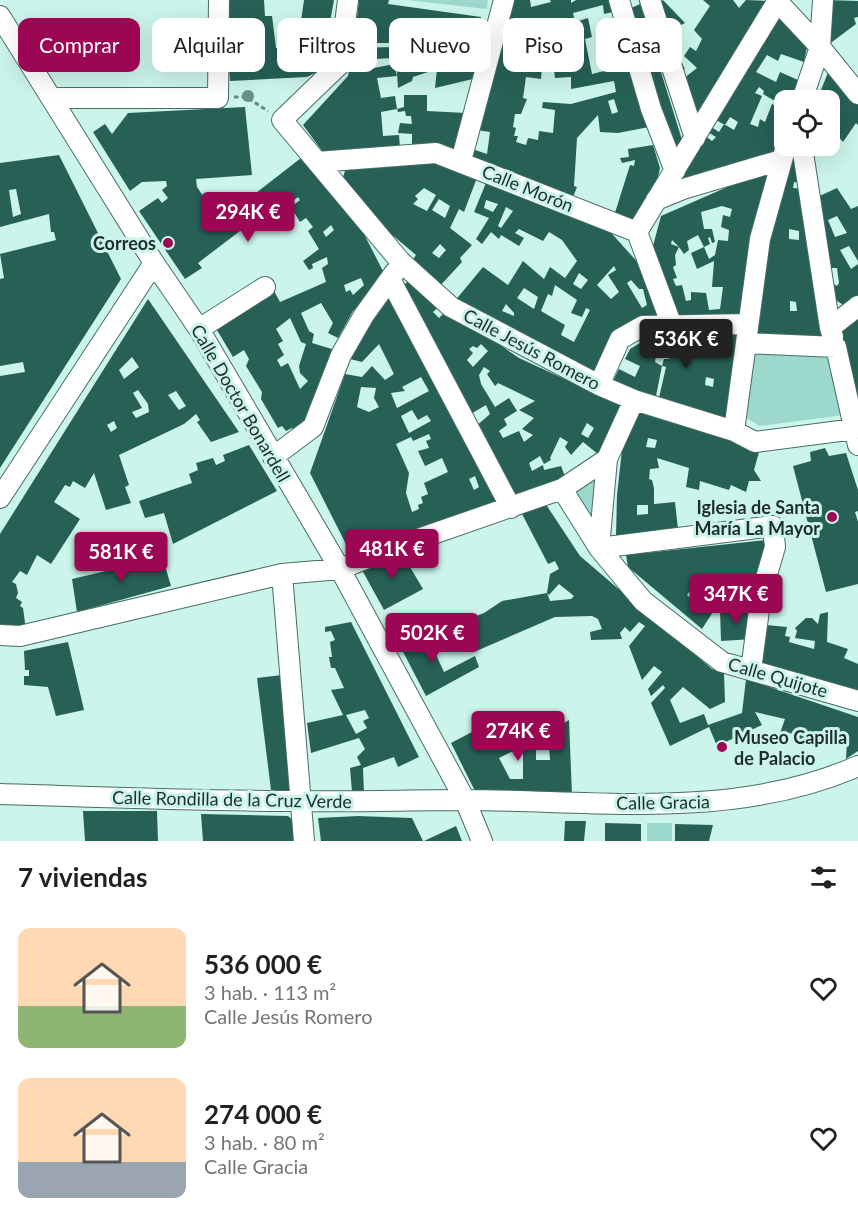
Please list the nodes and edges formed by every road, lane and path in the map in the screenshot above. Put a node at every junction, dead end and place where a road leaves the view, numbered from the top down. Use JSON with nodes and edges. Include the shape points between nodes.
{"nodes":[{"id":1,"x":219,"y":0,"type":"edge"},
{"id":2,"x":348,"y":0,"type":"edge"},
{"id":3,"x":504,"y":0,"type":"edge"},
{"id":4,"x":619,"y":0,"type":"edge"},
{"id":5,"x":650,"y":0,"type":"edge"},
{"id":6,"x":823,"y":0,"type":"edge"},
{"id":7,"x":777,"y":1,"type":"edge"},
{"id":8,"x":0,"y":16,"type":"edge"},
{"id":9,"x":820,"y":46,"type":"junction"},
{"id":10,"x":805,"y":90,"type":"edge"},
{"id":11,"x":858,"y":93,"type":"edge"},
{"id":12,"x":246,"y":97,"type":"dead end"},
{"id":13,"x":52,"y":98,"type":"junction"},
{"id":14,"x":282,"y":120,"type":"junction"},
{"id":15,"x":695,"y":138,"type":"junction"},
{"id":16,"x":776,"y":156,"type":"edge"},
{"id":17,"x":783,"y":156,"type":"edge"},
{"id":18,"x":804,"y":156,"type":"edge"},
{"id":19,"x":461,"y":161,"type":"junction"},
{"id":20,"x":317,"y":162,"type":"junction"},
{"id":21,"x":675,"y":171,"type":"junction"},
{"id":22,"x":656,"y":200,"type":"junction"},
{"id":23,"x":637,"y":232,"type":"junction"},
{"id":24,"x":400,"y":261,"type":"junction"},
{"id":25,"x":154,"y":263,"type":"junction"},
{"id":26,"x":391,"y":281,"type":"junction"},
{"id":27,"x":265,"y":287,"type":"dead end"},
{"id":28,"x":858,"y":306,"type":"edge"},
{"id":29,"x":672,"y":326,"type":"junction"},
{"id":30,"x":200,"y":329,"type":"junction"},
{"id":31,"x":747,"y":333,"type":"junction"},
{"id":32,"x":833,"y":338,"type":"junction"},
{"id":33,"x":599,"y":385,"type":"junction"},
{"id":34,"x":634,"y":400,"type":"junction"},
{"id":35,"x":734,"y":431,"type":"junction"},
{"id":36,"x":857,"y":437,"type":"edge"},
{"id":37,"x":273,"y":457,"type":"junction"},
{"id":38,"x":607,"y":459,"type":"junction"},
{"id":39,"x":562,"y":489,"type":"junction"},
{"id":40,"x":0,"y":498,"type":"edge"},
{"id":41,"x":511,"y":508,"type":"junction"},
{"id":42,"x":599,"y":548,"type":"junction"},
{"id":43,"x":340,"y":569,"type":"junction"},
{"id":44,"x":282,"y":574,"type":"junction"},
{"id":45,"x":0,"y":635,"type":"edge"},
{"id":46,"x":751,"y":670,"type":"junction"},
{"id":47,"x":858,"y":701,"type":"edge"},
{"id":48,"x":858,"y":766,"type":"edge"},
{"id":49,"x":858,"y":771,"type":"edge"},
{"id":50,"x":0,"y":794,"type":"edge"},
{"id":51,"x":465,"y":800,"type":"junction"},
{"id":52,"x":299,"y":801,"type":"junction"},
{"id":53,"x":304,"y":841,"type":"edge"},
{"id":54,"x":482,"y":841,"type":"edge"}],
"edges":[{"from":1,"to":13,"type":"street","via":[[218,98]]},
{"from":2,"to":14,"type":"street","via":[[340,64]]},
{"from":3,"to":19,"type":"street"},
{"from":4,"to":21,"type":"street","via":[[651,109]]},
{"from":5,"to":15,"type":"street"},
{"from":6,"to":9,"type":"street"},
{"from":7,"to":9,"type":"street"},
{"from":7,"to":15,"type":"street"},
{"from":8,"to":13,"type":"street","name":"Calle Doctor Bonardell"},
{"from":9,"to":10,"type":"street"},
{"from":9,"to":11,"type":"street"},
{"from":12,"to":14,"type":"path"},
{"from":13,"to":25,"type":"street","name":"Calle Doctor Bonardell"},
{"from":14,"to":20,"type":"street","name":"Calle Jesús Romero"},
{"from":15,"to":21,"type":"street"},
{"from":16,"to":22,"type":"street"},
{"from":17,"to":31,"type":"street","via":[[760,239]]},
{"from":18,"to":32,"type":"street"},
{"from":19,"to":20,"type":"street","name":"Calle Morón","via":[[436,153]]},
{"from":19,"to":23,"type":"street","name":"Calle Morón"},
{"from":20,"to":24,"type":"street","name":"Calle Jesús Romero"},
{"from":21,"to":22,"type":"street"},
{"from":22,"to":23,"type":"street"},
{"from":23,"to":29,"type":"street"},
{"from":24,"to":26,"type":"street"},
{"from":24,"to":33,"type":"street","name":"Calle Jesús Romero","via":[[451,307]]},
{"from":25,"to":30,"type":"street","name":"Calle Doctor Bonardell"},
{"from":25,"to":40,"type":"street"},
{"from":26,"to":37,"type":"street","via":[[364,315],[341,355],[313,427]]},
{"from":26,"to":41,"type":"street"},
{"from":27,"to":30,"type":"street"},
{"from":28,"to":32,"type":"street"},
{"from":29,"to":31,"type":"street"},
{"from":29,"to":33,"type":"street","via":[[643,326],[620,339]]},
{"from":30,"to":37,"type":"street","name":"Calle Doctor Bonardell"},
{"from":31,"to":32,"type":"street"},
{"from":31,"to":35,"type":"street"},
{"from":32,"to":36,"type":"street"},
{"from":33,"to":34,"type":"street","name":"Calle Jesús Romero"},
{"from":34,"to":35,"type":"street","name":"Calle Jesús Romero"},
{"from":34,"to":38,"type":"street"},
{"from":35,"to":36,"type":"street","name":"Calle Jesús Romero","via":[[755,442]]},
{"from":37,"to":43,"type":"street","name":"Calle Doctor Bonardell"},
{"from":38,"to":39,"type":"street"},
{"from":38,"to":42,"type":"street"},
{"from":39,"to":41,"type":"street"},
{"from":39,"to":42,"type":"street","name":"Calle Quijote"},
{"from":41,"to":43,"type":"street"},
{"from":42,"to":46,"type":"street","name":"Calle Quijote","via":[[643,601],[722,662]]},
{"from":42,"to":46,"type":"street","via":[[773,526],[775,547],[761,595]]},
{"from":43,"to":44,"type":"street"},
{"from":43,"to":51,"type":"street","name":"Calle Doctor Bonardell"},
{"from":44,"to":45,"type":"street","via":[[20,636]]},
{"from":44,"to":52,"type":"street"},
{"from":46,"to":47,"type":"street","name":"Calle Quijote"},
{"from":48,"to":49,"type":"street"},
{"from":48,"to":51,"type":"street","name":"Calle Gracia","via":[[782,790],[680,805]]},
{"from":50,"to":52,"type":"street","name":"Calle Rondilla de la Cruz Verde"},
{"from":51,"to":52,"type":"street","name":"Calle Rondilla de la Cruz Verde"},
{"from":51,"to":54,"type":"street","name":"Calle Doctor Bonardell"},
{"from":52,"to":53,"type":"street"}]}
